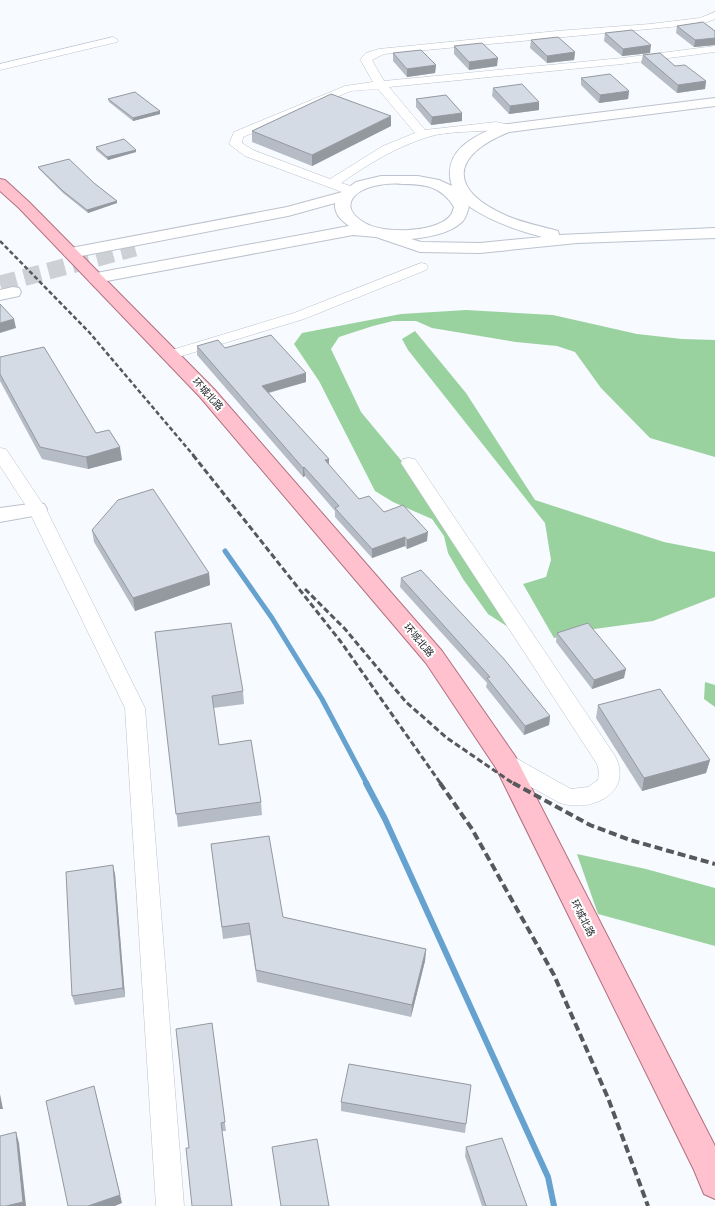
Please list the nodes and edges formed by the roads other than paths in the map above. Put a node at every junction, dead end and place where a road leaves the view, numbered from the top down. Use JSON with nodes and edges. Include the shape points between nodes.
{"nodes":[{"id":1,"x":715,"y":15,"type":"edge"},
{"id":2,"x":113,"y":40,"type":"dead end"},
{"id":3,"x":715,"y":49,"type":"edge"},
{"id":4,"x":0,"y":67,"type":"edge"},
{"id":5,"x":380,"y":84,"type":"junction"},
{"id":6,"x":336,"y":94,"type":"junction"},
{"id":7,"x":350,"y":100,"type":"edge"},
{"id":8,"x":715,"y":102,"type":"edge"},
{"id":9,"x":398,"y":122,"type":"dead end"},
{"id":10,"x":506,"y":128,"type":"junction"},
{"id":11,"x":423,"y":134,"type":"junction"},
{"id":12,"x":0,"y":183,"type":"edge"},
{"id":13,"x":332,"y":183,"type":"junction"},
{"id":14,"x":440,"y":186,"type":"junction"},
{"id":15,"x":467,"y":196,"type":"junction"},
{"id":16,"x":347,"y":197,"type":"junction"},
{"id":17,"x":460,"y":213,"type":"junction"},
{"id":18,"x":361,"y":227,"type":"junction"},
{"id":19,"x":378,"y":233,"type":"junction"},
{"id":20,"x":715,"y":233,"type":"edge"},
{"id":21,"x":577,"y":238,"type":"junction"},
{"id":22,"x":71,"y":253,"type":"junction"},
{"id":23,"x":421,"y":267,"type":"dead end"},
{"id":24,"x":96,"y":278,"type":"junction"},
{"id":25,"x":170,"y":354,"type":"junction"},
{"id":26,"x":0,"y":453,"type":"edge"},
{"id":27,"x":409,"y":463,"type":"dead end"},
{"id":28,"x":37,"y":509,"type":"junction"},
{"id":29,"x":0,"y":515,"type":"edge"},
{"id":30,"x":506,"y":763,"type":"junction"},
{"id":31,"x":715,"y":1184,"type":"edge"},
{"id":32,"x":170,"y":1206,"type":"edge"}],
"edges":[{"from":1,"to":5,"type":"street","via":[[702,21],[650,27],[378,52],[366,60]]},
{"from":2,"to":4,"type":"street"},
{"from":3,"to":5,"type":"street","via":[[622,61]]},
{"from":5,"to":6,"type":"street","via":[[350,88]]},
{"from":5,"to":11,"type":"street"},
{"from":6,"to":7,"type":"street"},
{"from":6,"to":13,"type":"street","via":[[238,135],[235,144],[248,153]]},
{"from":8,"to":10,"type":"street"},
{"from":9,"to":11,"type":"street"},
{"from":10,"to":11,"type":"street","via":[[496,126]]},
{"from":10,"to":15,"type":"street","via":[[479,140],[462,155],[456,173],[460,186]]},
{"from":11,"to":13,"type":"street","via":[[389,148]]},
{"from":12,"to":22,"type":"main road","name":"环城北路"},
{"from":13,"to":16,"type":"street"},
{"from":14,"to":15,"type":"street"},
{"from":14,"to":16,"type":"street","via":[[418,180],[394,179],[366,184]]},
{"from":14,"to":17,"type":"street","via":[[458,198]]},
{"from":15,"to":17,"type":"street"},
{"from":15,"to":21,"type":"street","via":[[491,214],[520,226]]},
{"from":16,"to":18,"type":"street","via":[[344,214]]},
{"from":16,"to":18,"type":"street","via":[[322,214],[136,253],[320,226],[338,224]]},
{"from":16,"to":22,"type":"street"},
{"from":17,"to":19,"type":"street","via":[[447,226],[430,232],[405,235]]},
{"from":18,"to":19,"type":"street"},
{"from":19,"to":21,"type":"street","via":[[420,247],[480,248]]},
{"from":19,"to":24,"type":"street","via":[[353,230],[327,234]]},
{"from":20,"to":21,"type":"street"},
{"from":22,"to":24,"type":"main road","name":"环城北路"},
{"from":23,"to":25,"type":"street","via":[[299,316]]},
{"from":24,"to":25,"type":"main road","name":"环城北路"},
{"from":25,"to":30,"type":"main road","name":"环城北路","via":[[207,393],[434,657]]},
{"from":26,"to":28,"type":"street"},
{"from":27,"to":30,"type":"street","via":[[607,762],[610,775],[600,792],[585,797],[568,797]]},
{"from":28,"to":29,"type":"street"},
{"from":28,"to":32,"type":"street","via":[[135,708]]},
{"from":30,"to":31,"type":"main road","name":"环城北路","via":[[707,1163]]}]}
